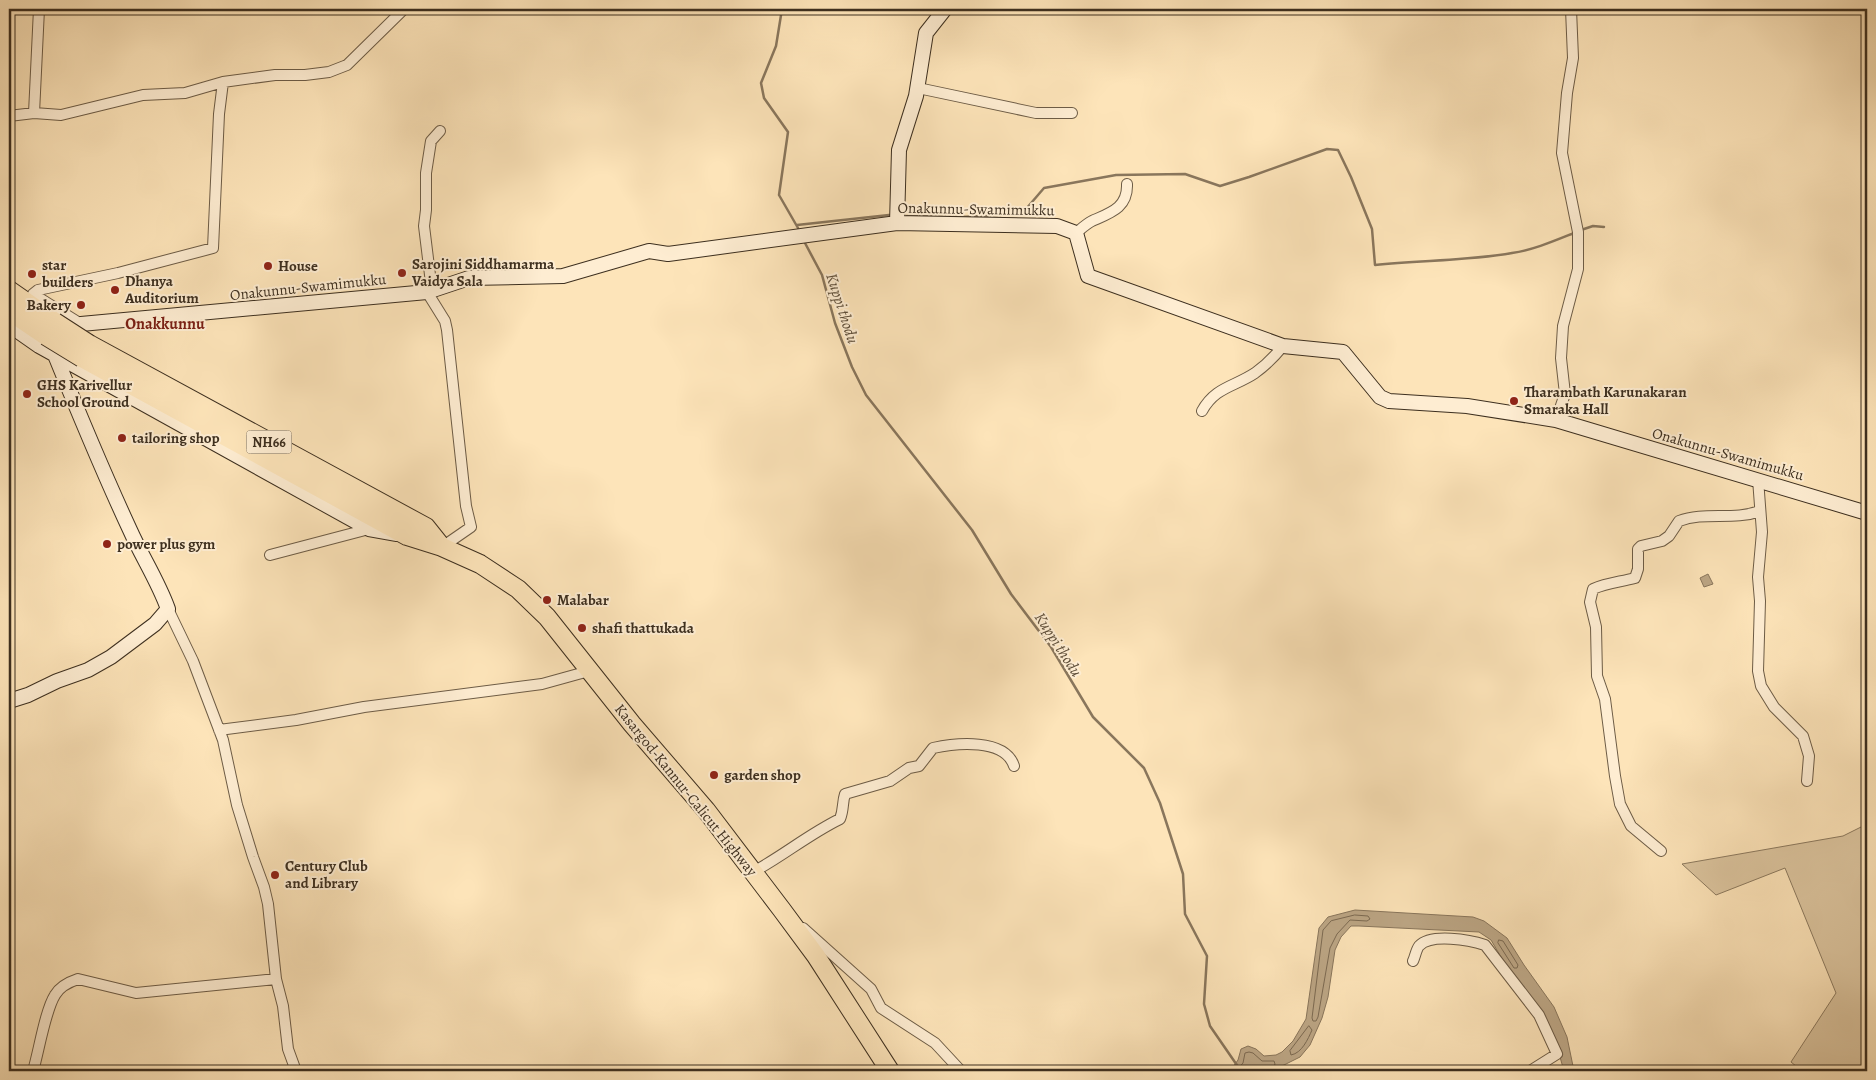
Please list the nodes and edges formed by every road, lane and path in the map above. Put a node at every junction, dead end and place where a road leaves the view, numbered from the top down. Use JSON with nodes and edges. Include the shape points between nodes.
{"nodes":[{"id":1,"x":39,"y":9,"type":"edge"},
{"id":2,"x":404,"y":9,"type":"edge"},
{"id":3,"x":945,"y":9,"type":"edge"},
{"id":4,"x":1571,"y":9,"type":"edge"},
{"id":5,"x":222,"y":82,"type":"junction"},
{"id":6,"x":918,"y":88,"type":"junction"},
{"id":7,"x":34,"y":113,"type":"junction"},
{"id":8,"x":1072,"y":113,"type":"dead end"},
{"id":9,"x":9,"y":116,"type":"edge"},
{"id":10,"x":440,"y":131,"type":"dead end"},
{"id":11,"x":1127,"y":184,"type":"dead end"},
{"id":12,"x":897,"y":223,"type":"junction"},
{"id":13,"x":1076,"y":233,"type":"junction"},
{"id":14,"x":9,"y":290,"type":"edge"},
{"id":15,"x":429,"y":291,"type":"junction"},
{"id":16,"x":9,"y":311,"type":"edge"},
{"id":17,"x":81,"y":324,"type":"junction"},
{"id":18,"x":9,"y":325,"type":"edge"},
{"id":19,"x":50,"y":329,"type":"junction"},
{"id":20,"x":1283,"y":346,"type":"junction"},
{"id":21,"x":86,"y":351,"type":"junction"},
{"id":22,"x":55,"y":355,"type":"junction"},
{"id":23,"x":1202,"y":411,"type":"dead end"},
{"id":24,"x":1556,"y":420,"type":"junction"},
{"id":25,"x":1758,"y":479,"type":"junction"},
{"id":26,"x":1760,"y":511,"type":"junction"},
{"id":27,"x":1867,"y":513,"type":"edge"},
{"id":28,"x":369,"y":528,"type":"junction"},
{"id":29,"x":407,"y":536,"type":"junction"},
{"id":30,"x":442,"y":547,"type":"junction"},
{"id":31,"x":270,"y":555,"type":"dead end"},
{"id":32,"x":168,"y":608,"type":"junction"},
{"id":33,"x":589,"y":671,"type":"junction"},
{"id":34,"x":9,"y":701,"type":"edge"},
{"id":35,"x":219,"y":730,"type":"junction"},
{"id":36,"x":1014,"y":766,"type":"dead end"},
{"id":37,"x":1808,"y":781,"type":"dead end"},
{"id":38,"x":1661,"y":852,"type":"dead end"},
{"id":39,"x":753,"y":872,"type":"junction"},
{"id":40,"x":782,"y":910,"type":"junction"},
{"id":41,"x":1413,"y":962,"type":"dead end"},
{"id":42,"x":276,"y":979,"type":"junction"},
{"id":43,"x":33,"y":1071,"type":"edge"},
{"id":44,"x":296,"y":1071,"type":"edge"},
{"id":45,"x":890,"y":1071,"type":"edge"},
{"id":46,"x":961,"y":1071,"type":"edge"},
{"id":47,"x":1530,"y":1071,"type":"edge"}],
"edges":[{"from":1,"to":7,"type":"street"},
{"from":2,"to":5,"type":"street","via":[[347,66],[329,72]]},
{"from":3,"to":6,"type":"street","via":[[926,33]]},
{"from":4,"to":24,"type":"street","via":[[1573,58],[1562,153],[1578,232],[1578,269],[1563,326],[1565,394]]},
{"from":5,"to":7,"type":"street","via":[[185,93],[143,96],[61,116]]},
{"from":5,"to":17,"type":"street","via":[[214,248],[38,290],[33,294]]},
{"from":6,"to":8,"type":"street","via":[[1036,113]]},
{"from":6,"to":12,"type":"street","via":[[899,150]]},
{"from":7,"to":9,"type":"street"},
{"from":10,"to":15,"type":"street","via":[[431,141],[426,173],[424,226]]},
{"from":11,"to":13,"type":"street","via":[[1121,206]]},
{"from":12,"to":13,"type":"street","name":"Onakunnu-Swamimukku","via":[[1057,226]]},
{"from":12,"to":15,"type":"street","name":"Onakunnu-Swamimukku","via":[[668,254],[649,251],[564,276],[469,278]]},
{"from":13,"to":20,"type":"street","name":"Onakunnu-Swamimukku","via":[[1088,276]]},
{"from":14,"to":19,"type":"highway","name":"Kasargod-Kannur-Calicut Highway","number":"NH66"},
{"from":15,"to":17,"type":"street","name":"Onakunnu-Swamimukku"},
{"from":15,"to":30,"type":"street","via":[[447,330],[471,527]]},
{"from":16,"to":19,"type":"highway","name":"Kasargod-Kannur-Calicut Highway","number":"NH66"},
{"from":17,"to":22,"type":"street"},
{"from":18,"to":22,"type":"street"},
{"from":19,"to":21,"type":"highway","name":"Kasargod-Kannur-Calicut Highway","number":"NH66","bridge":true},
{"from":20,"to":23,"type":"street","via":[[1254,373],[1212,396]]},
{"from":20,"to":24,"type":"street","name":"Onakunnu-Swamimukku","via":[[1343,352],[1380,397],[1389,401],[1467,406]]},
{"from":21,"to":29,"type":"highway","name":"Kasargod-Kannur-Calicut Highway","number":"NH66"},
{"from":21,"to":30,"type":"highway","name":"Kasargod-Kannur-Calicut Highway","number":"NH66","via":[[426,527]]},
{"from":22,"to":28,"type":"street"},
{"from":22,"to":32,"type":"street","via":[[112,492]]},
{"from":24,"to":25,"type":"street","name":"Onakunnu-Swamimukku"},
{"from":25,"to":26,"type":"street"},
{"from":25,"to":27,"type":"street","name":"Onakunnu-Swamimukku"},
{"from":26,"to":37,"type":"street","via":[[1758,671],[1761,686],[1774,707],[1803,736],[1809,756]]},
{"from":26,"to":38,"type":"street","via":[[1747,516],[1697,516],[1679,520],[1662,541],[1638,549],[1635,578],[1606,583],[1593,589],[1590,602],[1596,626],[1597,676],[1605,698],[1620,804],[1631,826]]},
{"from":28,"to":29,"type":"street"},
{"from":28,"to":31,"type":"street"},
{"from":29,"to":30,"type":"highway","name":"Kasargod-Kannur-Calicut Highway","number":"NH66"},
{"from":30,"to":33,"type":"highway","name":"Kasargod-Kannur-Calicut Highway","number":"NH66","via":[[480,564],[518,589],[547,617]]},
{"from":32,"to":34,"type":"street","via":[[155,624],[111,657],[88,670]]},
{"from":32,"to":35,"type":"street","via":[[193,661]]},
{"from":33,"to":35,"type":"street","via":[[542,684]]},
{"from":33,"to":39,"type":"highway","name":"Kasargod-Kannur-Calicut Highway","number":"NH66","via":[[706,810]]},
{"from":35,"to":42,"type":"street","via":[[237,805],[268,904]]},
{"from":36,"to":39,"type":"street","via":[[1011,758],[998,749],[958,744],[933,748],[919,766],[909,768],[890,781],[845,794],[840,819]]},
{"from":39,"to":40,"type":"highway","name":"Kasargod-Kannur-Calicut Highway","number":"NH66"},
{"from":40,"to":45,"type":"highway","name":"Kasargod-Kannur-Calicut Highway","number":"NH66","via":[[816,956]]},
{"from":40,"to":46,"type":"street","via":[[871,989],[881,1008],[935,1043]]},
{"from":41,"to":47,"type":"street","via":[[1419,946],[1432,939],[1474,941],[1485,945],[1539,1015],[1557,1054]]},
{"from":42,"to":43,"type":"street","via":[[136,993],[78,979],[68,982],[55,995]]},
{"from":42,"to":44,"type":"street","via":[[288,1049]]}]}
